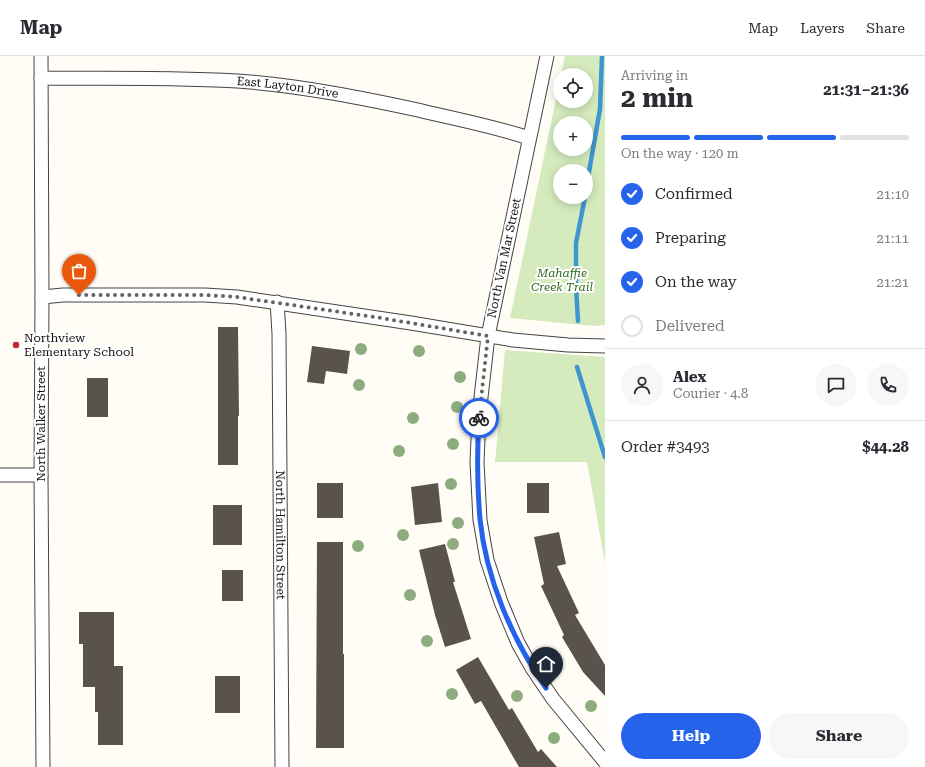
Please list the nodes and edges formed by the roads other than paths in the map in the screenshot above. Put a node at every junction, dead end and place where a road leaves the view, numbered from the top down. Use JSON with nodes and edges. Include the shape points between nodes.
{"nodes":[{"id":1,"x":41,"y":56,"type":"edge"},
{"id":2,"x":547,"y":56,"type":"edge"},
{"id":3,"x":41,"y":78,"type":"junction"},
{"id":4,"x":529,"y":138,"type":"junction"},
{"id":5,"x":42,"y":297,"type":"junction"},
{"id":6,"x":277,"y":302,"type":"junction"},
{"id":7,"x":488,"y":336,"type":"junction"},
{"id":8,"x":605,"y":346,"type":"edge"},
{"id":9,"x":0,"y":475,"type":"edge"},
{"id":10,"x":41,"y":475,"type":"junction"},
{"id":11,"x":605,"y":762,"type":"edge"},
{"id":12,"x":43,"y":767,"type":"edge"},
{"id":13,"x":282,"y":767,"type":"edge"}],
"edges":[{"from":1,"to":3,"type":"street","name":"North Walker Street"},
{"from":2,"to":4,"type":"street","name":"North Van Mar Street"},
{"from":3,"to":4,"type":"street","name":"East Layton Drive","via":[[250,82],[306,88],[500,128]]},
{"from":3,"to":5,"type":"street","name":"North Walker Street"},
{"from":4,"to":7,"type":"street","name":"North Van Mar Street"},
{"from":5,"to":6,"type":"street","via":[[205,295]]},
{"from":5,"to":10,"type":"street","name":"North Walker Street"},
{"from":6,"to":7,"type":"street"},
{"from":6,"to":13,"type":"street","name":"North Hamilton Street"},
{"from":7,"to":8,"type":"street","via":[[568,345]]},
{"from":7,"to":11,"type":"street","name":"North Van Mar Street","via":[[479,415],[477,462],[480,520],[487,560],[518,643],[532,668],[553,699]]},
{"from":9,"to":10,"type":"street"},
{"from":10,"to":12,"type":"street","name":"North Walker Street"}]}
